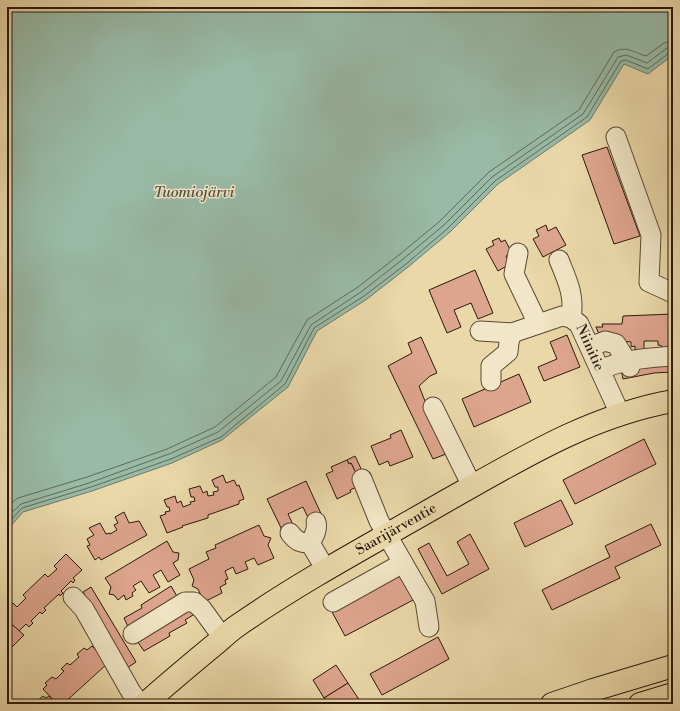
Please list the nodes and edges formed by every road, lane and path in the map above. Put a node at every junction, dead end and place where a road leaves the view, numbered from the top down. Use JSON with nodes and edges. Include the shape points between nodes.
{"nodes":[{"id":1,"x":616,"y":137,"type":"dead end"},
{"id":2,"x":518,"y":253,"type":"dead end"},
{"id":3,"x":560,"y":260,"type":"dead end"},
{"id":4,"x":673,"y":293,"type":"edge"},
{"id":5,"x":538,"y":324,"type":"junction"},
{"id":6,"x":480,"y":331,"type":"dead end"},
{"id":7,"x":512,"y":333,"type":"junction"},
{"id":8,"x":578,"y":334,"type":"junction"},
{"id":9,"x":673,"y":356,"type":"edge"},
{"id":10,"x":628,"y":364,"type":"junction"},
{"id":11,"x":600,"y":370,"type":"junction"},
{"id":12,"x":491,"y":380,"type":"dead end"},
{"id":13,"x":673,"y":401,"type":"edge"},
{"id":14,"x":433,"y":407,"type":"dead end"},
{"id":15,"x":620,"y":414,"type":"junction"},
{"id":16,"x":362,"y":479,"type":"dead end"},
{"id":17,"x":472,"y":486,"type":"junction"},
{"id":18,"x":316,"y":522,"type":"dead end"},
{"id":19,"x":290,"y":534,"type":"dead end"},
{"id":20,"x":388,"y":534,"type":"junction"},
{"id":21,"x":310,"y":543,"type":"junction"},
{"id":22,"x":403,"y":563,"type":"junction"},
{"id":23,"x":326,"y":570,"type":"junction"},
{"id":24,"x":73,"y":597,"type":"dead end"},
{"id":25,"x":333,"y":602,"type":"dead end"},
{"id":26,"x":429,"y":627,"type":"dead end"},
{"id":27,"x":133,"y":634,"type":"dead end"},
{"id":28,"x":223,"y":638,"type":"junction"},
{"id":29,"x":673,"y":666,"type":"edge"},
{"id":30,"x":673,"y":694,"type":"edge"},
{"id":31,"x":145,"y":704,"type":"edge"},
{"id":32,"x":552,"y":704,"type":"edge"},
{"id":33,"x":640,"y":704,"type":"edge"}],
"edges":[{"from":1,"to":4,"type":"street","via":[[651,235],[649,282]]},
{"from":2,"to":5,"type":"street","via":[[514,274]]},
{"from":3,"to":8,"type":"street","via":[[572,294]]},
{"from":5,"to":7,"type":"street","name":"Niinitie"},
{"from":5,"to":8,"type":"street","name":"Niinitie","via":[[562,316]]},
{"from":6,"to":7,"type":"street"},
{"from":7,"to":12,"type":"street","via":[[508,352],[491,366]]},
{"from":8,"to":10,"type":"street","via":[[616,344]]},
{"from":8,"to":11,"type":"street","name":"Niinitie"},
{"from":9,"to":10,"type":"street","via":[[653,357]]},
{"from":10,"to":11,"type":"street","via":[[618,363]]},
{"from":11,"to":15,"type":"street","name":"Niinitie"},
{"from":13,"to":15,"type":"main road","name":"Saarijärventie"},
{"from":14,"to":17,"type":"street"},
{"from":15,"to":17,"type":"main road","name":"Saarijärventie","via":[[566,435]]},
{"from":16,"to":20,"type":"street","via":[[379,521]]},
{"from":17,"to":20,"type":"main road","name":"Saarijärventie"},
{"from":18,"to":21,"type":"street","via":[[316,532]]},
{"from":19,"to":21,"type":"street","via":[[301,543]]},
{"from":20,"to":22,"type":"street"},
{"from":20,"to":23,"type":"main road","name":"Saarijärventie"},
{"from":21,"to":23,"type":"street"},
{"from":22,"to":25,"type":"street"},
{"from":22,"to":26,"type":"street","via":[[425,601]]},
{"from":23,"to":28,"type":"main road","name":"Saarijärventie","via":[[274,601]]},
{"from":24,"to":31,"type":"street","via":[[103,634],[131,692]]},
{"from":27,"to":28,"type":"street","via":[[185,602],[194,602]]},
{"from":28,"to":31,"type":"main road","name":"Saarijärventie"},
{"from":29,"to":32,"type":"main road"},
{"from":30,"to":33,"type":"main road"}]}
